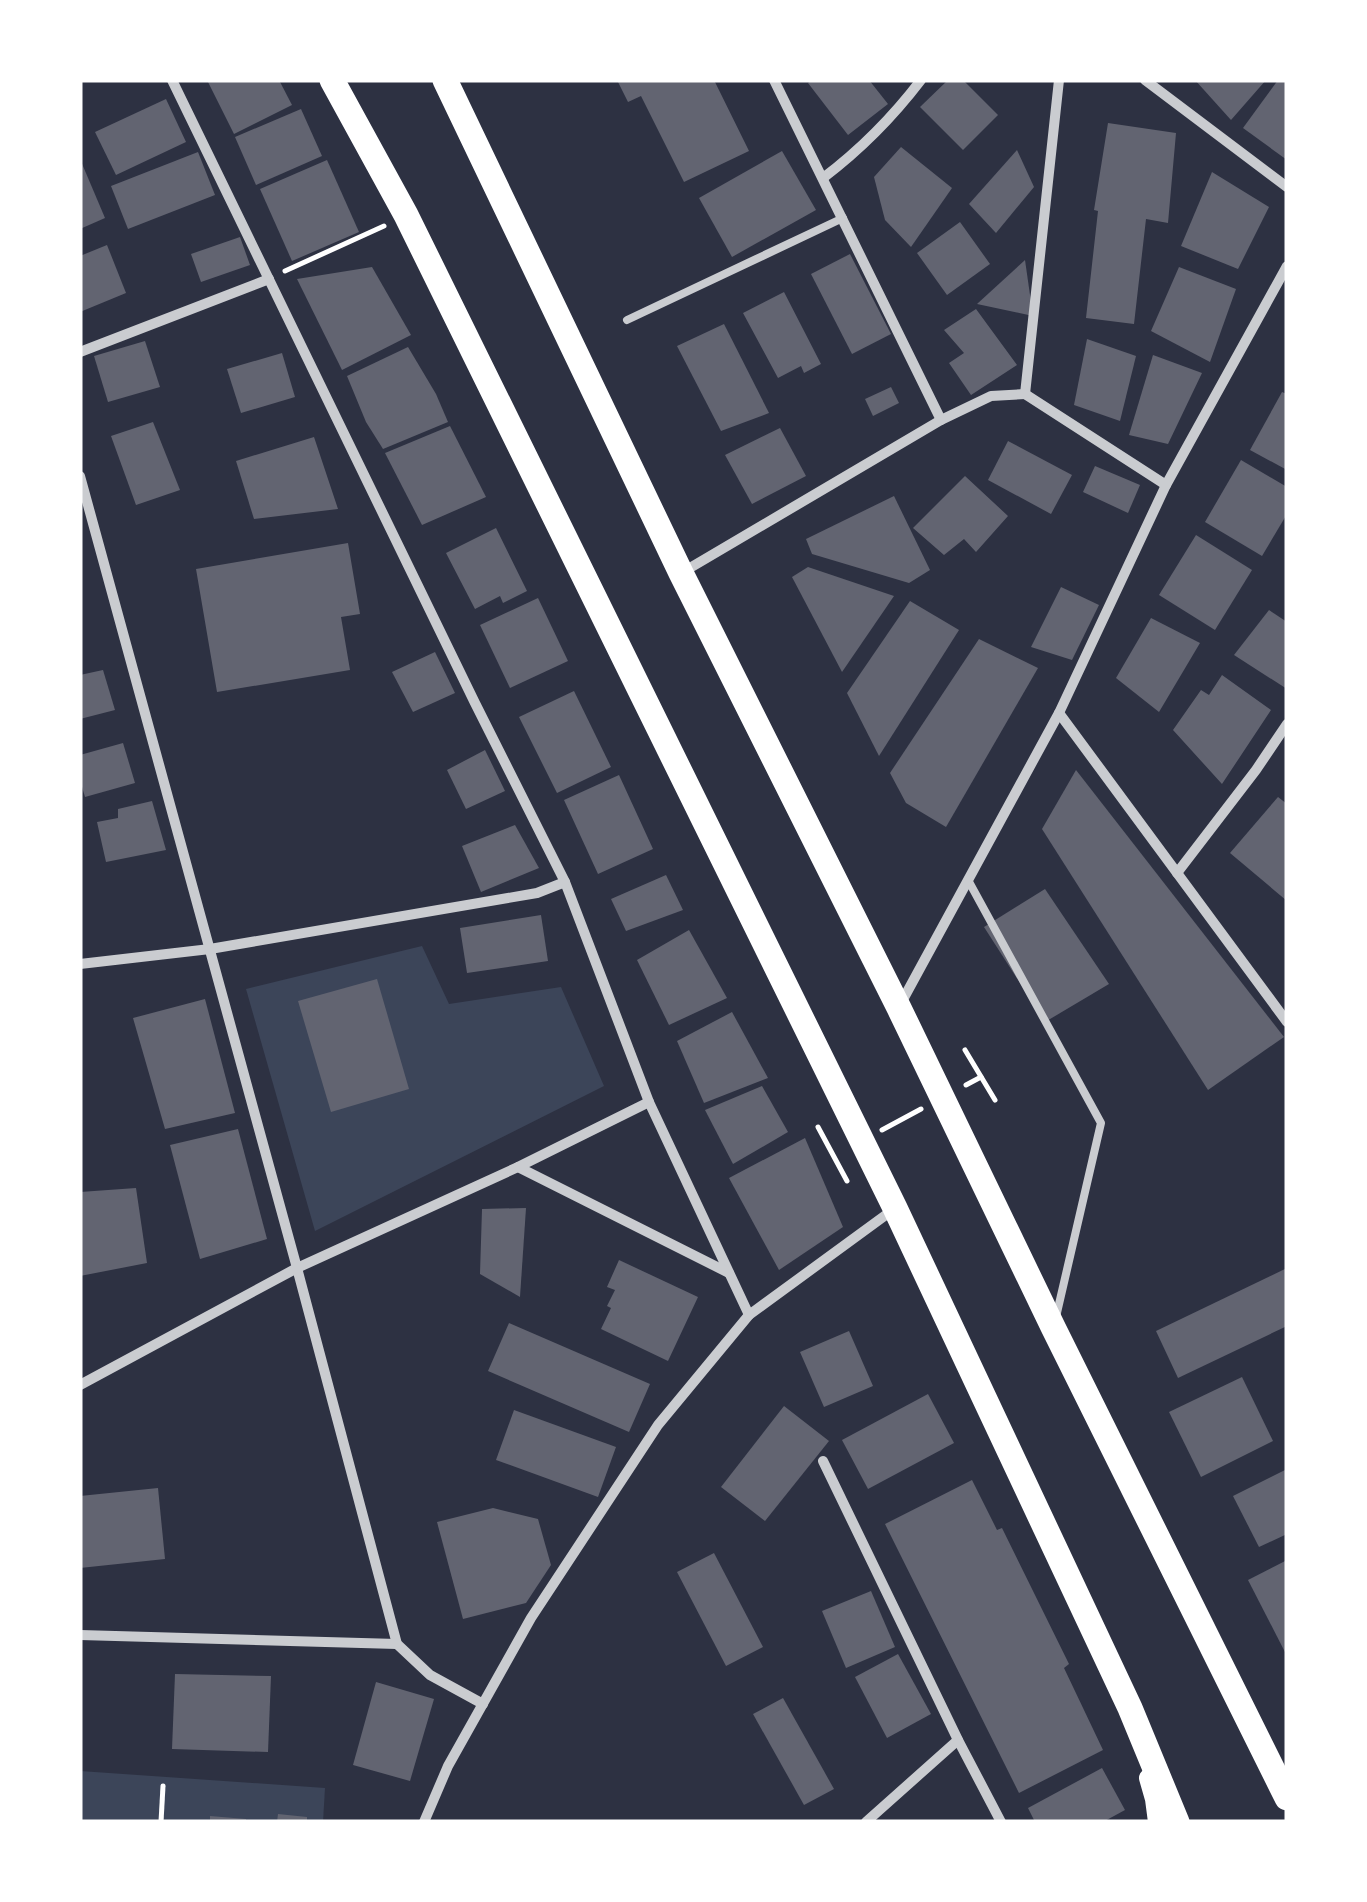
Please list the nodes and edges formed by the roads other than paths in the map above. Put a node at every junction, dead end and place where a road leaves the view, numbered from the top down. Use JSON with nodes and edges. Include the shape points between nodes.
{"nodes":[{"id":1,"x":172,"y":80,"type":"edge"},
{"id":2,"x":332,"y":80,"type":"edge"},
{"id":3,"x":445,"y":80,"type":"edge"},
{"id":4,"x":774,"y":80,"type":"edge"},
{"id":5,"x":921,"y":80,"type":"edge"},
{"id":6,"x":1060,"y":80,"type":"edge"},
{"id":7,"x":1146,"y":80,"type":"edge"},
{"id":8,"x":823,"y":178,"type":"junction"},
{"id":9,"x":1287,"y":187,"type":"edge"},
{"id":10,"x":843,"y":218,"type":"junction"},
{"id":11,"x":1287,"y":266,"type":"edge"},
{"id":12,"x":269,"y":279,"type":"junction"},
{"id":13,"x":627,"y":320,"type":"dead end"},
{"id":14,"x":80,"y":352,"type":"edge"},
{"id":15,"x":1025,"y":394,"type":"junction"},
{"id":16,"x":941,"y":420,"type":"junction"},
{"id":17,"x":80,"y":476,"type":"edge"},
{"id":18,"x":1166,"y":486,"type":"junction"},
{"id":19,"x":681,"y":573,"type":"junction"},
{"id":20,"x":1059,"y":714,"type":"junction"},
{"id":21,"x":1287,"y":724,"type":"edge"},
{"id":22,"x":1177,"y":873,"type":"junction"},
{"id":23,"x":968,"y":880,"type":"junction"},
{"id":24,"x":565,"y":882,"type":"junction"},
{"id":25,"x":210,"y":949,"type":"junction"},
{"id":26,"x":80,"y":964,"type":"edge"},
{"id":27,"x":899,"y":1008,"type":"junction"},
{"id":28,"x":1287,"y":1022,"type":"edge"},
{"id":29,"x":649,"y":1102,"type":"junction"},
{"id":30,"x":518,"y":1168,"type":"junction"},
{"id":31,"x":895,"y":1208,"type":"junction"},
{"id":32,"x":297,"y":1268,"type":"junction"},
{"id":33,"x":730,"y":1273,"type":"junction"},
{"id":34,"x":749,"y":1315,"type":"junction"},
{"id":35,"x":1053,"y":1327,"type":"junction"},
{"id":36,"x":80,"y":1384,"type":"edge"},
{"id":37,"x":823,"y":1461,"type":"dead end"},
{"id":38,"x":80,"y":1635,"type":"edge"},
{"id":39,"x":396,"y":1644,"type":"junction"},
{"id":40,"x":483,"y":1704,"type":"junction"},
{"id":41,"x":1130,"y":1708,"type":"junction"},
{"id":42,"x":958,"y":1740,"type":"junction"},
{"id":43,"x":1287,"y":1798,"type":"edge"},
{"id":44,"x":424,"y":1822,"type":"edge"},
{"id":45,"x":866,"y":1822,"type":"edge"},
{"id":46,"x":1001,"y":1822,"type":"edge"},
{"id":47,"x":1158,"y":1822,"type":"edge"},
{"id":48,"x":1177,"y":1822,"type":"edge"}],
"edges":[{"from":1,"to":12,"type":"street"},
{"from":2,"to":31,"type":"highway","via":[[406,215]]},
{"from":3,"to":19,"type":"highway"},
{"from":4,"to":8,"type":"street"},
{"from":5,"to":8,"type":"street","via":[[885,124]]},
{"from":6,"to":15,"type":"street"},
{"from":7,"to":9,"type":"street"},
{"from":8,"to":10,"type":"street"},
{"from":10,"to":13,"type":"lane"},
{"from":10,"to":16,"type":"street"},
{"from":11,"to":18,"type":"street"},
{"from":12,"to":14,"type":"street"},
{"from":12,"to":24,"type":"street"},
{"from":15,"to":16,"type":"street","via":[[991,396]]},
{"from":15,"to":18,"type":"street"},
{"from":16,"to":19,"type":"street"},
{"from":17,"to":25,"type":"street"},
{"from":18,"to":20,"type":"street"},
{"from":19,"to":27,"type":"highway"},
{"from":20,"to":22,"type":"street"},
{"from":20,"to":23,"type":"street"},
{"from":21,"to":22,"type":"street"},
{"from":22,"to":28,"type":"street"},
{"from":23,"to":27,"type":"street"},
{"from":23,"to":35,"type":"lane","via":[[1101,1123]]},
{"from":24,"to":25,"type":"street","via":[[536,893]]},
{"from":24,"to":29,"type":"street"},
{"from":25,"to":26,"type":"street"},
{"from":25,"to":32,"type":"street"},
{"from":27,"to":35,"type":"highway"},
{"from":29,"to":30,"type":"street"},
{"from":29,"to":33,"type":"street"},
{"from":30,"to":32,"type":"street"},
{"from":30,"to":33,"type":"street"},
{"from":31,"to":34,"type":"street"},
{"from":31,"to":41,"type":"highway"},
{"from":32,"to":36,"type":"street"},
{"from":32,"to":39,"type":"street"},
{"from":33,"to":34,"type":"street"},
{"from":34,"to":40,"type":"street","via":[[658,1425]]},
{"from":35,"to":43,"type":"highway"},
{"from":37,"to":42,"type":"street"},
{"from":38,"to":39,"type":"street"},
{"from":39,"to":40,"type":"street","via":[[430,1675]]},
{"from":40,"to":44,"type":"street"},
{"from":41,"to":47,"type":"main road"},
{"from":41,"to":48,"type":"highway"},
{"from":42,"to":45,"type":"street"},
{"from":42,"to":46,"type":"street"}]}
